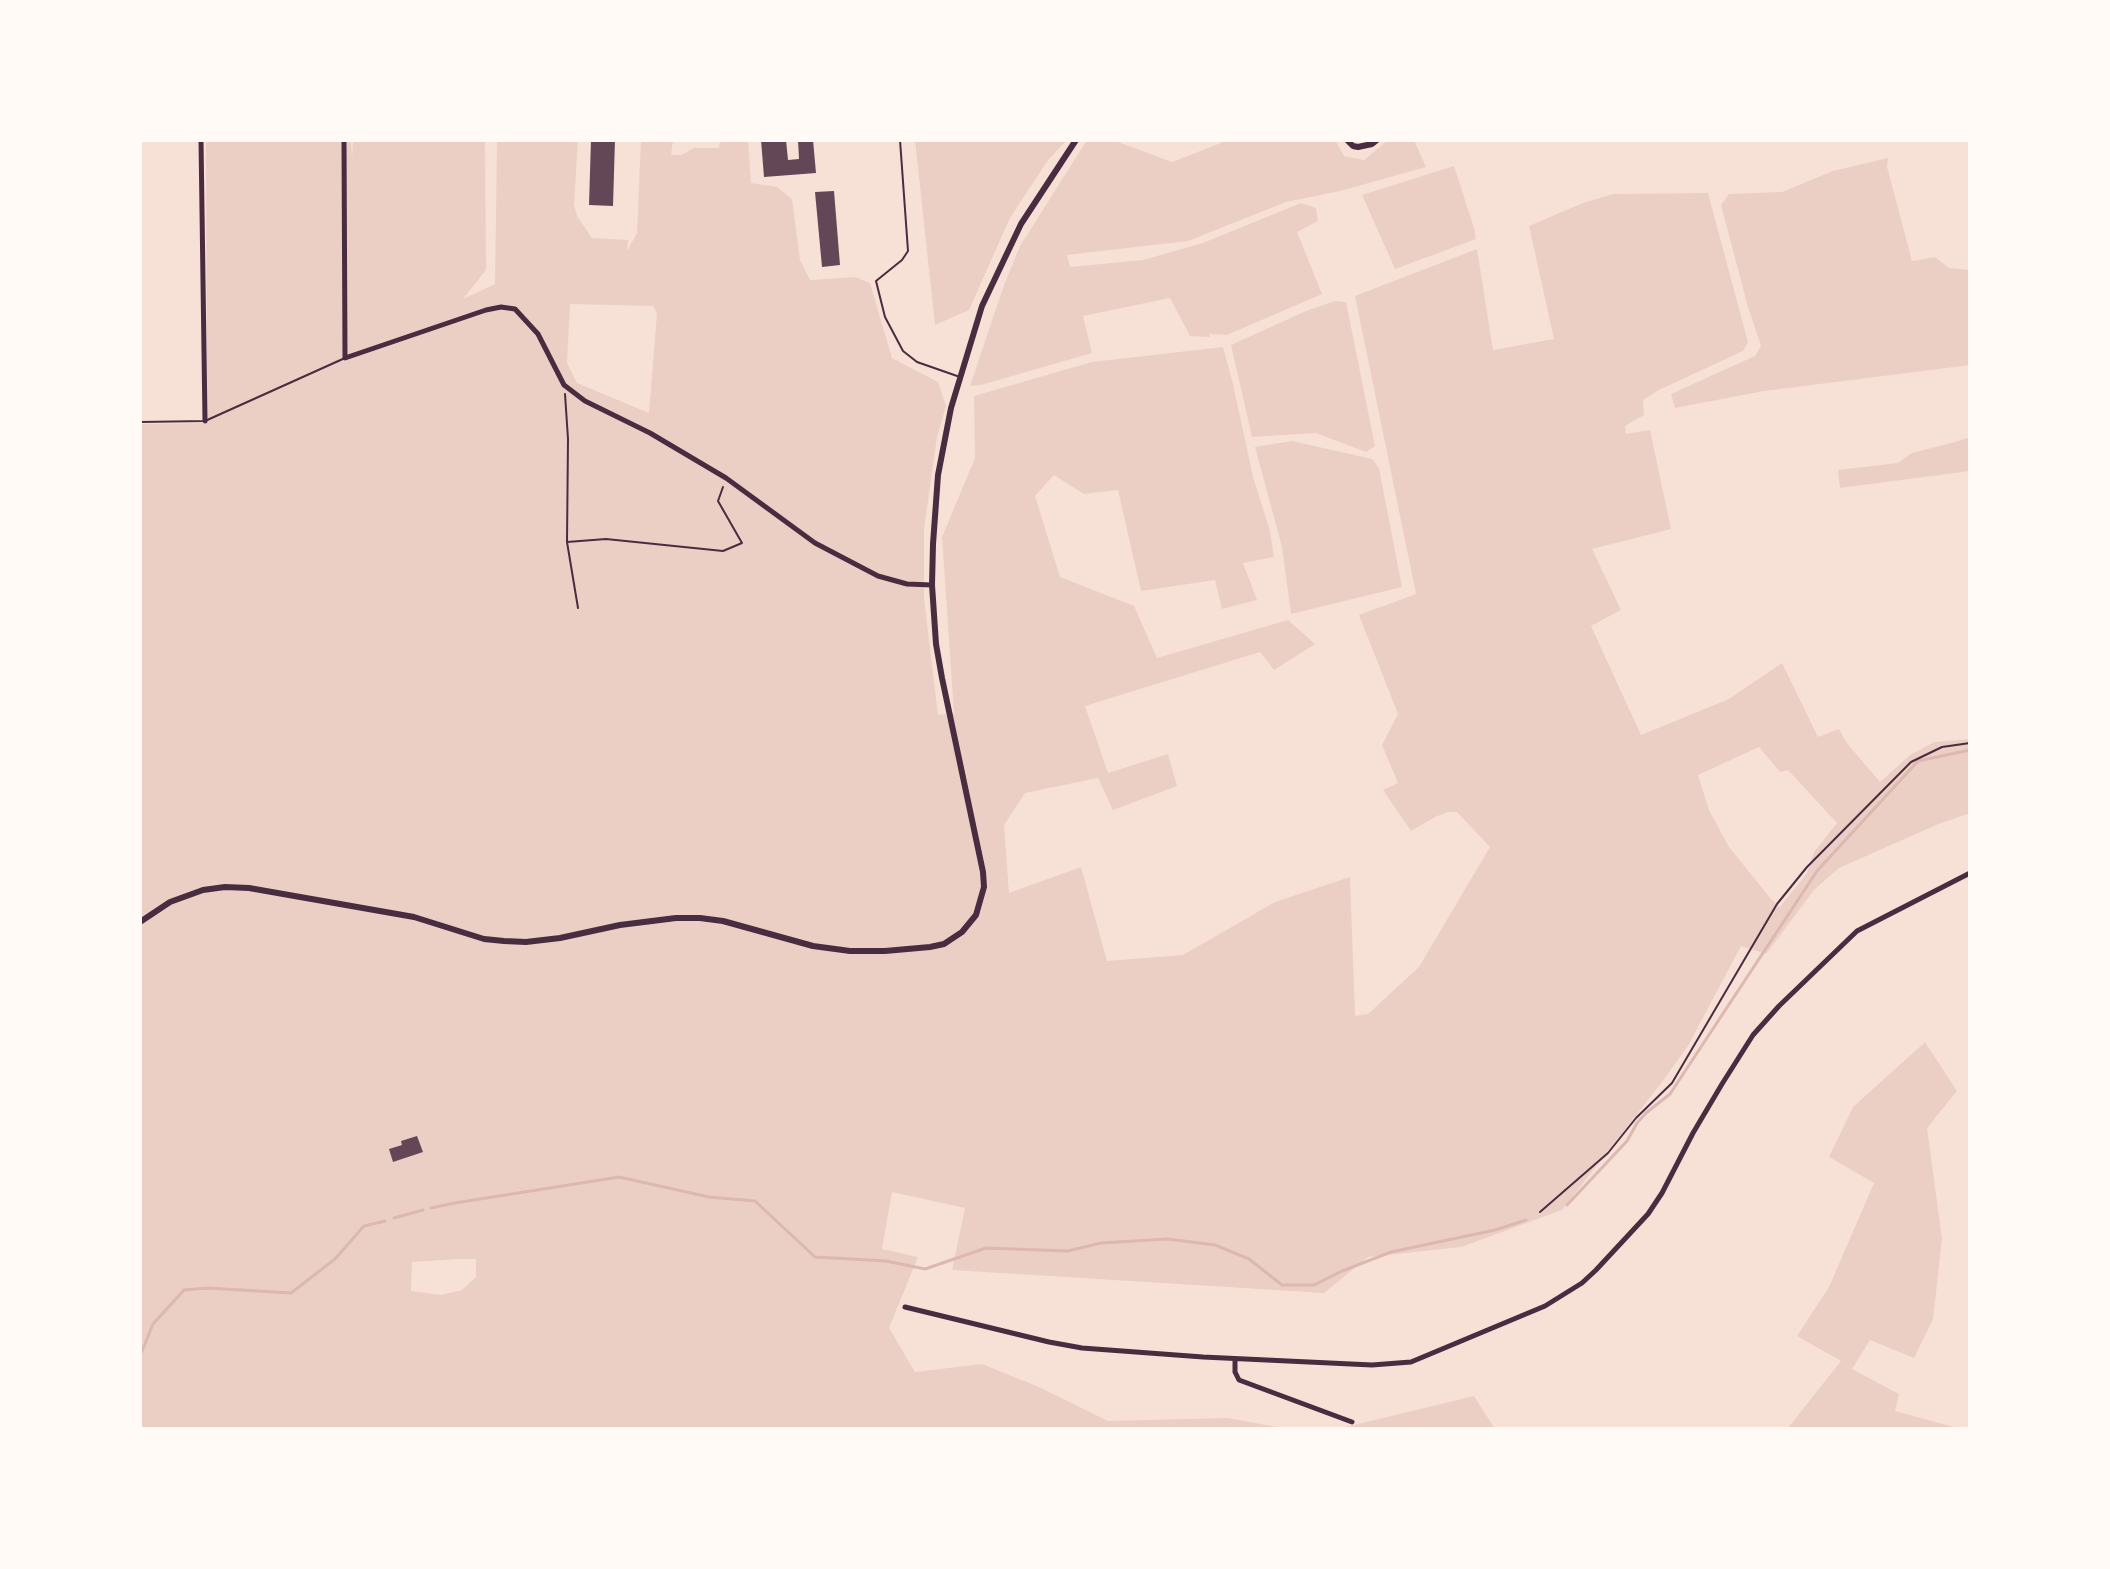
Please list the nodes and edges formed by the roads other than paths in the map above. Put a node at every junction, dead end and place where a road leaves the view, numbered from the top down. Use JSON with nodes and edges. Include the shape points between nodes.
{"nodes":[{"id":1,"x":201,"y":140,"type":"edge"},
{"id":2,"x":344,"y":140,"type":"edge"},
{"id":3,"x":900,"y":140,"type":"edge"},
{"id":4,"x":1076,"y":140,"type":"edge"},
{"id":5,"x":1347,"y":140,"type":"edge"},
{"id":6,"x":1377,"y":140,"type":"edge"},
{"id":7,"x":345,"y":358,"type":"junction"},
{"id":8,"x":960,"y":377,"type":"junction"},
{"id":9,"x":205,"y":421,"type":"junction"},
{"id":10,"x":140,"y":422,"type":"edge"},
{"id":11,"x":932,"y":585,"type":"junction"},
{"id":12,"x":1970,"y":873,"type":"edge"},
{"id":13,"x":140,"y":922,"type":"edge"},
{"id":14,"x":905,"y":1307,"type":"dead end"},
{"id":15,"x":1235,"y":1359,"type":"junction"},
{"id":16,"x":1352,"y":1422,"type":"dead end"}],
"edges":[{"from":1,"to":9,"type":"street"},
{"from":2,"to":7,"type":"street"},
{"from":3,"to":8,"type":"lane","via":[[908,251],[876,281],[885,317],[903,351],[917,362]]},
{"from":4,"to":8,"type":"main road","via":[[1011,244],[982,306]]},
{"from":5,"to":6,"type":"main road","via":[[1358,147]]},
{"from":7,"to":9,"type":"lane"},
{"from":7,"to":11,"type":"street","via":[[501,307],[515,309],[538,334],[564,385],[585,401],[726,478],[815,543],[878,576]]},
{"from":8,"to":11,"type":"main road","via":[[935,503]]},
{"from":9,"to":10,"type":"lane"},
{"from":11,"to":13,"type":"main road","via":[[936,644],[984,887],[972,921],[944,944],[831,950],[700,918],[504,941],[414,917],[237,887],[203,890],[170,902]]},
{"from":12,"to":15,"type":"street","via":[[1857,931],[1779,1006],[1722,1084],[1648,1214],[1582,1283],[1545,1306],[1411,1362]]},
{"from":14,"to":15,"type":"street","via":[[1082,1348]]},
{"from":15,"to":16,"type":"street","via":[[1239,1380]]}]}
